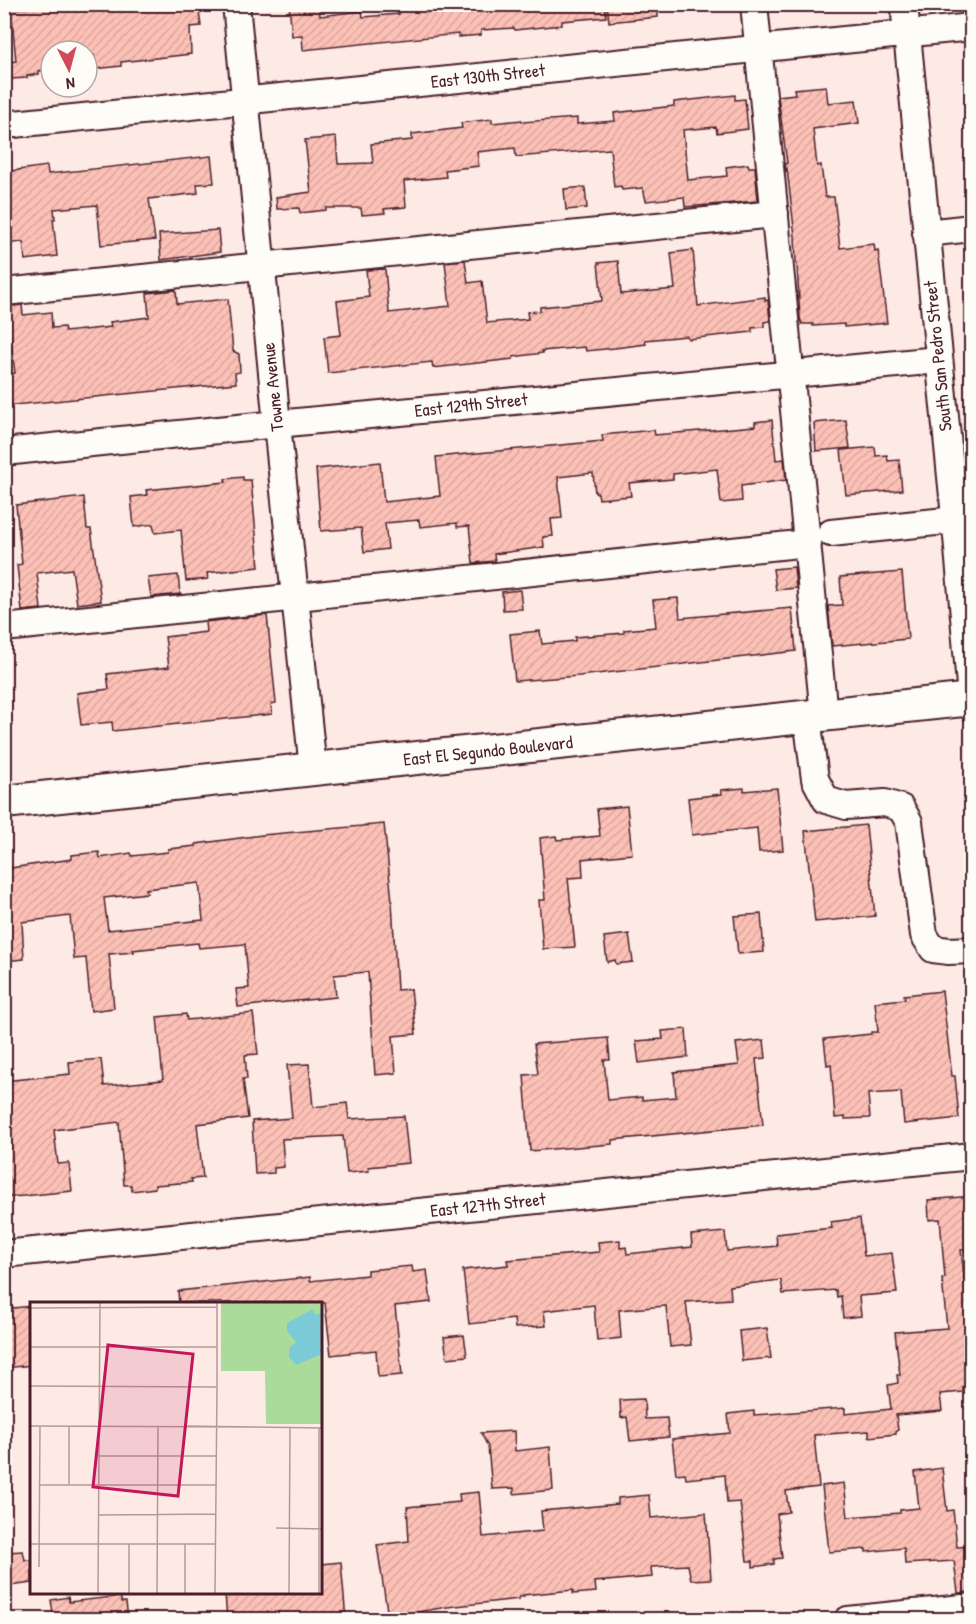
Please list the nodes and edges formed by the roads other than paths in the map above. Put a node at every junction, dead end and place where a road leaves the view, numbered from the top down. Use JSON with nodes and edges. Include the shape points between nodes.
{"nodes":[{"id":1,"x":236,"y":4,"type":"edge"},
{"id":2,"x":754,"y":4,"type":"edge"},
{"id":3,"x":904,"y":4,"type":"edge"},
{"id":4,"x":972,"y":27,"type":"edge"},
{"id":5,"x":907,"y":34,"type":"junction"},
{"id":6,"x":759,"y":49,"type":"junction"},
{"id":7,"x":246,"y":101,"type":"junction"},
{"id":8,"x":4,"y":125,"type":"edge"},
{"id":9,"x":775,"y":214,"type":"junction"},
{"id":10,"x":972,"y":228,"type":"edge"},
{"id":11,"x":926,"y":233,"type":"junction"},
{"id":12,"x":262,"y":265,"type":"junction"},
{"id":13,"x":4,"y":292,"type":"edge"},
{"id":14,"x":938,"y":360,"type":"junction"},
{"id":15,"x":791,"y":373,"type":"junction"},
{"id":16,"x":277,"y":424,"type":"junction"},
{"id":17,"x":4,"y":452,"type":"edge"},
{"id":18,"x":955,"y":520,"type":"junction"},
{"id":19,"x":831,"y":533,"type":"dead end"},
{"id":20,"x":808,"y":543,"type":"junction"},
{"id":21,"x":295,"y":597,"type":"junction"},
{"id":22,"x":967,"y":613,"type":"edge"},
{"id":23,"x":4,"y":628,"type":"edge"},
{"id":24,"x":971,"y":702,"type":"edge"},
{"id":25,"x":815,"y":716,"type":"junction"},
{"id":26,"x":313,"y":769,"type":"junction"},
{"id":27,"x":4,"y":802,"type":"edge"},
{"id":28,"x":972,"y":950,"type":"edge"},
{"id":29,"x":972,"y":1156,"type":"edge"},
{"id":30,"x":4,"y":1254,"type":"edge"},
{"id":31,"x":972,"y":1606,"type":"edge"},
{"id":32,"x":848,"y":1620,"type":"edge"}],
"edges":[{"from":1,"to":7,"type":"street","name":"Towne Avenue"},
{"from":2,"to":6,"type":"street"},
{"from":3,"to":5,"type":"street","name":"South San Pedro Street"},
{"from":4,"to":5,"type":"street","name":"East 130th Street"},
{"from":5,"to":6,"type":"street","name":"East 130th Street"},
{"from":5,"to":11,"type":"street","name":"South San Pedro Street"},
{"from":6,"to":7,"type":"street","name":"East 130th Street"},
{"from":6,"to":9,"type":"street"},
{"from":7,"to":8,"type":"street","name":"East 130th Street"},
{"from":7,"to":12,"type":"street","name":"Towne Avenue"},
{"from":9,"to":12,"type":"street"},
{"from":9,"to":15,"type":"street"},
{"from":10,"to":11,"type":"street"},
{"from":11,"to":14,"type":"street","name":"South San Pedro Street"},
{"from":12,"to":13,"type":"street"},
{"from":12,"to":16,"type":"street","name":"Towne Avenue"},
{"from":14,"to":15,"type":"street","name":"East 129th Street"},
{"from":14,"to":18,"type":"street","name":"South San Pedro Street"},
{"from":15,"to":16,"type":"street","name":"East 129th Street"},
{"from":15,"to":20,"type":"street"},
{"from":16,"to":17,"type":"street","name":"East 129th Street"},
{"from":16,"to":21,"type":"street","name":"Towne Avenue"},
{"from":18,"to":19,"type":"street"},
{"from":18,"to":22,"type":"street","name":"South San Pedro Street"},
{"from":20,"to":21,"type":"street"},
{"from":20,"to":25,"type":"street"},
{"from":21,"to":23,"type":"street"},
{"from":21,"to":26,"type":"street","name":"Towne Avenue"},
{"from":22,"to":24,"type":"street","name":"South San Pedro Street"},
{"from":24,"to":25,"type":"main road","name":"East El Segundo Boulevard"},
{"from":25,"to":26,"type":"main road","name":"East El Segundo Boulevard"},
{"from":25,"to":28,"type":"street","via":[[815,779],[826,800],[846,806],[885,803],[901,808],[909,822],[924,935],[933,949]]},
{"from":26,"to":27,"type":"main road","name":"East El Segundo Boulevard"},
{"from":29,"to":30,"type":"street","name":"East 127th Street"},
{"from":31,"to":32,"type":"street"}]}
